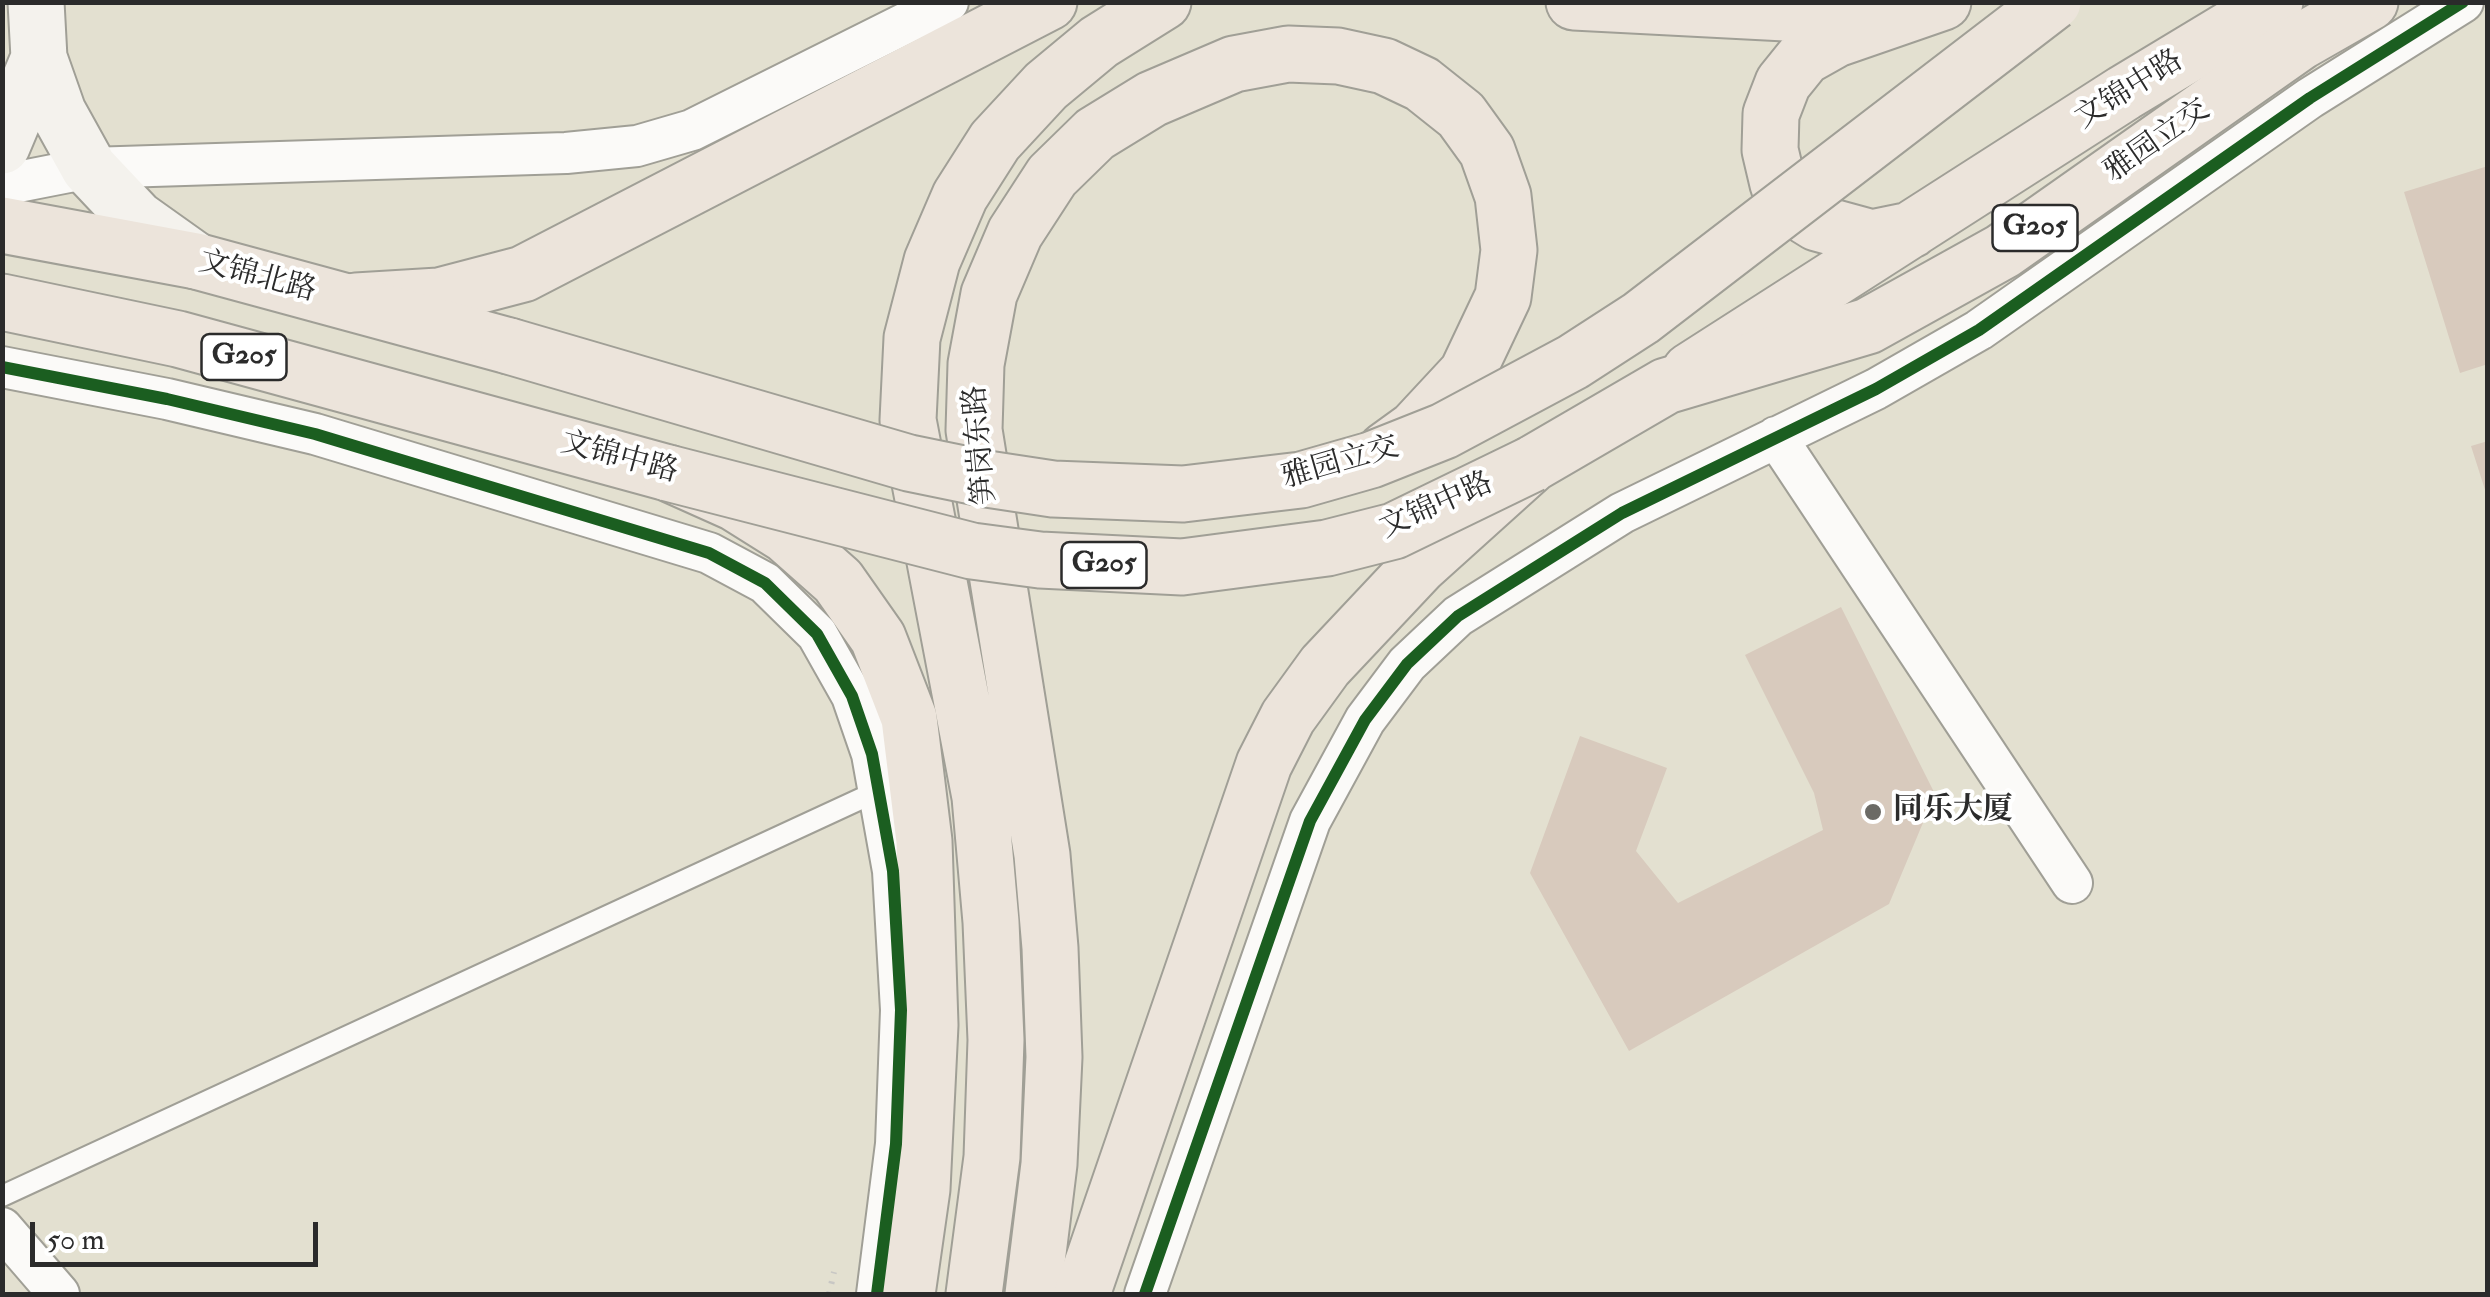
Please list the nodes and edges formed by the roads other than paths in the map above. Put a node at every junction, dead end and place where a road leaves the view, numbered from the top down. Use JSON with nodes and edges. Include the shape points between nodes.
{"nodes":[{"id":1,"x":36,"y":2,"type":"edge"},
{"id":2,"x":948,"y":2,"type":"edge"},
{"id":3,"x":1049,"y":2,"type":"edge"},
{"id":4,"x":1574,"y":2,"type":"edge"},
{"id":5,"x":2053,"y":2,"type":"edge"},
{"id":6,"x":2275,"y":2,"type":"edge"},
{"id":7,"x":2370,"y":2,"type":"edge"},
{"id":8,"x":2463,"y":2,"type":"edge"},
{"id":9,"x":1164,"y":3,"type":"edge"},
{"id":10,"x":1942,"y":3,"type":"edge"},
{"id":11,"x":39,"y":58,"type":"junction"},
{"id":12,"x":2,"y":146,"type":"edge"},
{"id":13,"x":88,"y":168,"type":"junction"},
{"id":14,"x":2,"y":185,"type":"edge"},
{"id":15,"x":2,"y":225,"type":"edge"},
{"id":16,"x":1914,"y":229,"type":"junction"},
{"id":17,"x":196,"y":261,"type":"junction"},
{"id":18,"x":2,"y":302,"type":"edge"},
{"id":19,"x":348,"y":302,"type":"junction"},
{"id":20,"x":509,"y":346,"type":"joint"},
{"id":21,"x":2,"y":367,"type":"edge"},
{"id":22,"x":1666,"y":386,"type":"junction"},
{"id":23,"x":1776,"y":437,"type":"junction"},
{"id":24,"x":1371,"y":460,"type":"junction"},
{"id":25,"x":1532,"y":464,"type":"junction"},
{"id":26,"x":668,"y":473,"type":"junction"},
{"id":27,"x":882,"y":790,"type":"junction"},
{"id":28,"x":2072,"y":882,"type":"dead end"},
{"id":29,"x":2,"y":1196,"type":"edge"},
{"id":30,"x":2,"y":1228,"type":"edge"},
{"id":31,"x":59,"y":1294,"type":"edge"},
{"id":32,"x":877,"y":1294,"type":"edge"},
{"id":33,"x":906,"y":1294,"type":"edge"},
{"id":34,"x":974,"y":1294,"type":"edge"},
{"id":35,"x":1033,"y":1294,"type":"edge"},
{"id":36,"x":1082,"y":1294,"type":"edge"},
{"id":37,"x":1145,"y":1294,"type":"edge"}],
"edges":[{"from":1,"to":11,"type":"street"},
{"from":2,"to":13,"type":"street","via":[[692,130],[637,146],[566,154]]},
{"from":3,"to":19,"type":"main road","via":[[523,274],[439,296]]},
{"from":4,"to":10,"type":"main road","via":[[1805,14]]},
{"from":5,"to":24,"type":"main road","name":"雅园立交","bridge":true,"via":[[1641,318],[1459,423]]},
{"from":6,"to":16,"type":"main road","name":"文锦中路"},
{"from":7,"to":22,"type":"main road","name":"雅园立交","number":"G205","via":[[2300,42],[2003,251],[1868,326]]},
{"from":8,"to":23,"type":"street","via":[[2310,98],[1979,330]]},
{"from":9,"to":34,"type":"main road","name":"笋岗东路","via":[[1099,42],[995,141],[960,196],[932,261],[912,338],[908,420],[980,797],[992,922],[992,1157]]},
{"from":10,"to":16,"type":"main road","via":[[1836,39],[1804,58],[1783,83],[1771,114],[1778,184],[1796,210],[1816,223],[1872,238]]},
{"from":11,"to":12,"type":"street"},
{"from":11,"to":13,"type":"street"},
{"from":13,"to":14,"type":"street"},
{"from":13,"to":17,"type":"street","via":[[137,219]]},
{"from":15,"to":17,"type":"main road","name":"文锦北路"},
{"from":16,"to":22,"type":"main road","name":"文锦中路"},
{"from":17,"to":19,"type":"main road","name":"文锦北路"},
{"from":18,"to":26,"type":"main road","name":"文锦中路","number":"G205","via":[[178,339]]},
{"from":19,"to":20,"type":"main road","name":"文锦北路"},
{"from":20,"to":24,"type":"main road","name":"雅园立交","bridge":true,"via":[[909,463],[1053,488],[1213,491],[1301,480]]},
{"from":21,"to":27,"type":"street","via":[[315,434],[709,554],[765,582],[818,634],[852,696]]},
{"from":22,"to":25,"type":"main road","name":"文锦中路","number":"G205"},
{"from":23,"to":28,"type":"street"},
{"from":23,"to":37,"type":"street","via":[[1622,513],[1458,616],[1407,664],[1365,720],[1310,822]]},
{"from":24,"to":35,"type":"main road","name":"笋岗东路","bridge":true,"via":[[1416,429],[1468,373],[1502,297],[1509,250],[1503,196],[1487,151],[1460,115],[1422,84],[1369,62],[1288,54],[1234,64],[1152,99],[1096,134],[1052,176],[1014,233],[990,294],[976,364],[974,430],[1042,855],[1050,948],[1049,1164]]},
{"from":25,"to":26,"type":"main road","name":"文锦中路","number":"G205","bridge":true,"via":[[1394,531],[1327,548],[1182,567],[972,550]]},
{"from":25,"to":36,"type":"main road","bridge":true,"via":[[1420,565],[1324,666],[1288,717],[1242,818]]},
{"from":26,"to":33,"type":"main road","bridge":true,"via":[[786,535],[838,580],[878,638],[908,718],[924,842],[930,1025],[922,1188]]},
{"from":27,"to":29,"type":"lane"},
{"from":27,"to":32,"type":"street","via":[[902,1010],[896,1144]]},
{"from":30,"to":31,"type":"street"}]}
